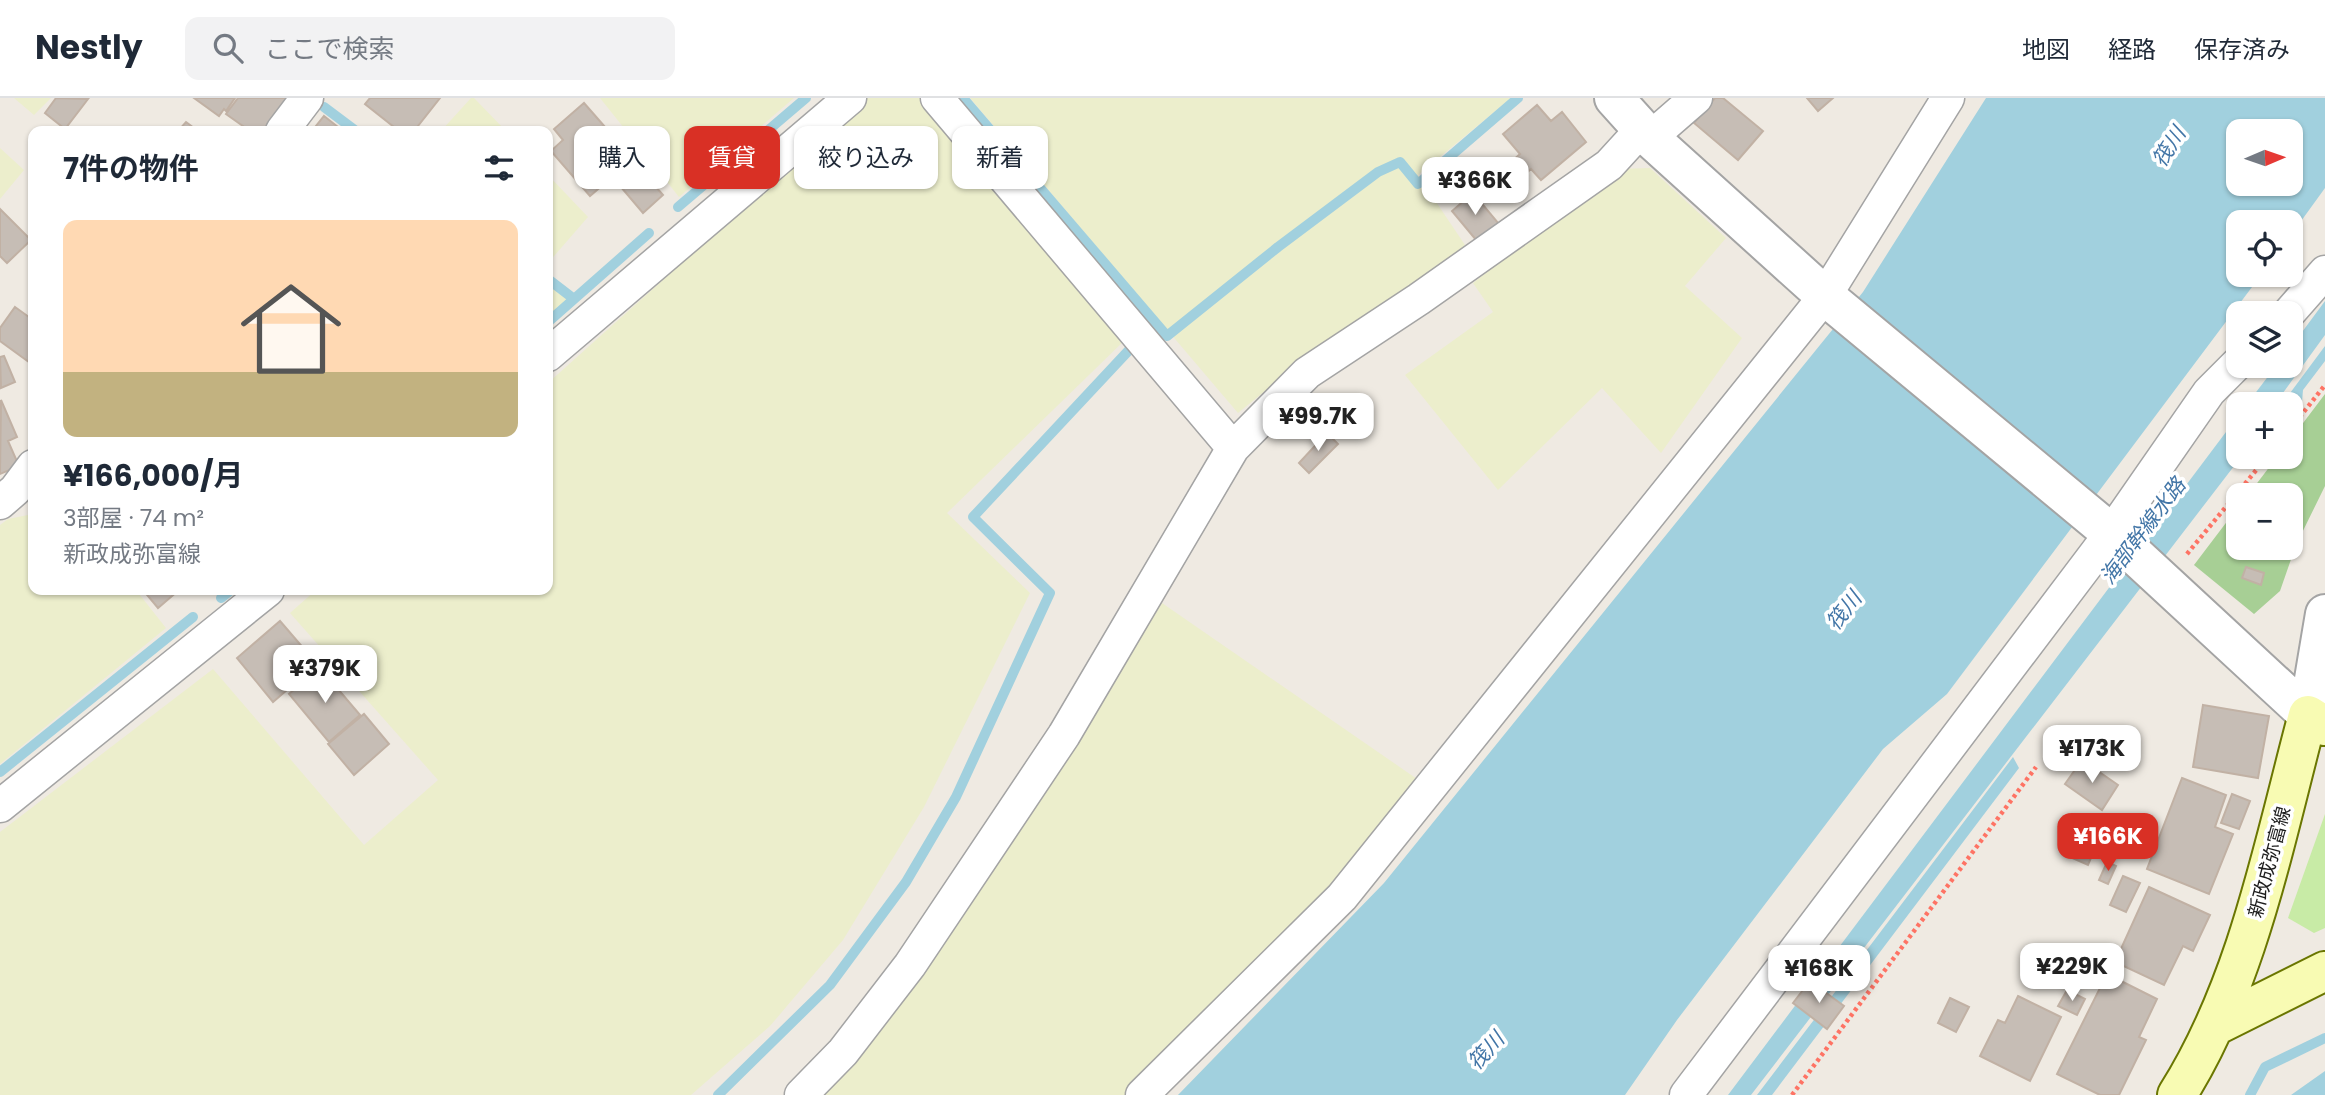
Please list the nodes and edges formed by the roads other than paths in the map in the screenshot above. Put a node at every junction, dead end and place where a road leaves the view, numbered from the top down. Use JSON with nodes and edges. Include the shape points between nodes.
{"nodes":[{"id":1,"x":307,"y":98,"type":"edge"},
{"id":2,"x":850,"y":98,"type":"edge"},
{"id":3,"x":937,"y":98,"type":"edge"},
{"id":4,"x":1614,"y":98,"type":"edge"},
{"id":5,"x":1696,"y":98,"type":"edge"},
{"id":6,"x":1948,"y":98,"type":"edge"},
{"id":7,"x":286,"y":126,"type":"edge"},
{"id":8,"x":1646,"y":134,"type":"junction"},
{"id":9,"x":2325,"y":272,"type":"edge"},
{"id":10,"x":1825,"y":296,"type":"junction"},
{"id":11,"x":2300,"y":301,"type":"edge"},
{"id":12,"x":553,"y":351,"type":"edge"},
{"id":13,"x":2226,"y":375,"type":"edge"},
{"id":14,"x":1233,"y":448,"type":"junction"},
{"id":15,"x":28,"y":473,"type":"edge"},
{"id":16,"x":0,"y":503,"type":"edge"},
{"id":17,"x":2118,"y":539,"type":"junction"},
{"id":18,"x":262,"y":595,"type":"edge"},
{"id":19,"x":2325,"y":614,"type":"edge"},
{"id":20,"x":2317,"y":720,"type":"edge"},
{"id":21,"x":0,"y":806,"type":"edge"},
{"id":22,"x":2325,"y":971,"type":"edge"},
{"id":23,"x":2215,"y":1026,"type":"junction"},
{"id":24,"x":801,"y":1095,"type":"edge"},
{"id":25,"x":1142,"y":1095,"type":"edge"},
{"id":26,"x":1686,"y":1095,"type":"edge"},
{"id":27,"x":2177,"y":1095,"type":"edge"}],
"edges":[{"from":1,"to":7,"type":"street"},
{"from":2,"to":12,"type":"street"},
{"from":3,"to":14,"type":"street"},
{"from":4,"to":8,"type":"street"},
{"from":5,"to":8,"type":"street"},
{"from":6,"to":10,"type":"street"},
{"from":8,"to":10,"type":"street"},
{"from":8,"to":14,"type":"street","via":[[1419,299],[1307,373]]},
{"from":9,"to":11,"type":"street"},
{"from":10,"to":17,"type":"street"},
{"from":10,"to":25,"type":"street","via":[[1342,897]]},
{"from":13,"to":17,"type":"street","via":[[2209,392]]},
{"from":14,"to":24,"type":"street","via":[[1049,758],[910,965],[843,1052]]},
{"from":15,"to":16,"type":"street"},
{"from":17,"to":20,"type":"street"},
{"from":17,"to":26,"type":"street"},
{"from":18,"to":21,"type":"street"},
{"from":19,"to":20,"type":"street"},
{"from":20,"to":23,"type":"main road","name":"新政成弥富線"},
{"from":22,"to":23,"type":"main road"},
{"from":23,"to":27,"type":"main road","name":"新政成弥富線"}]}
